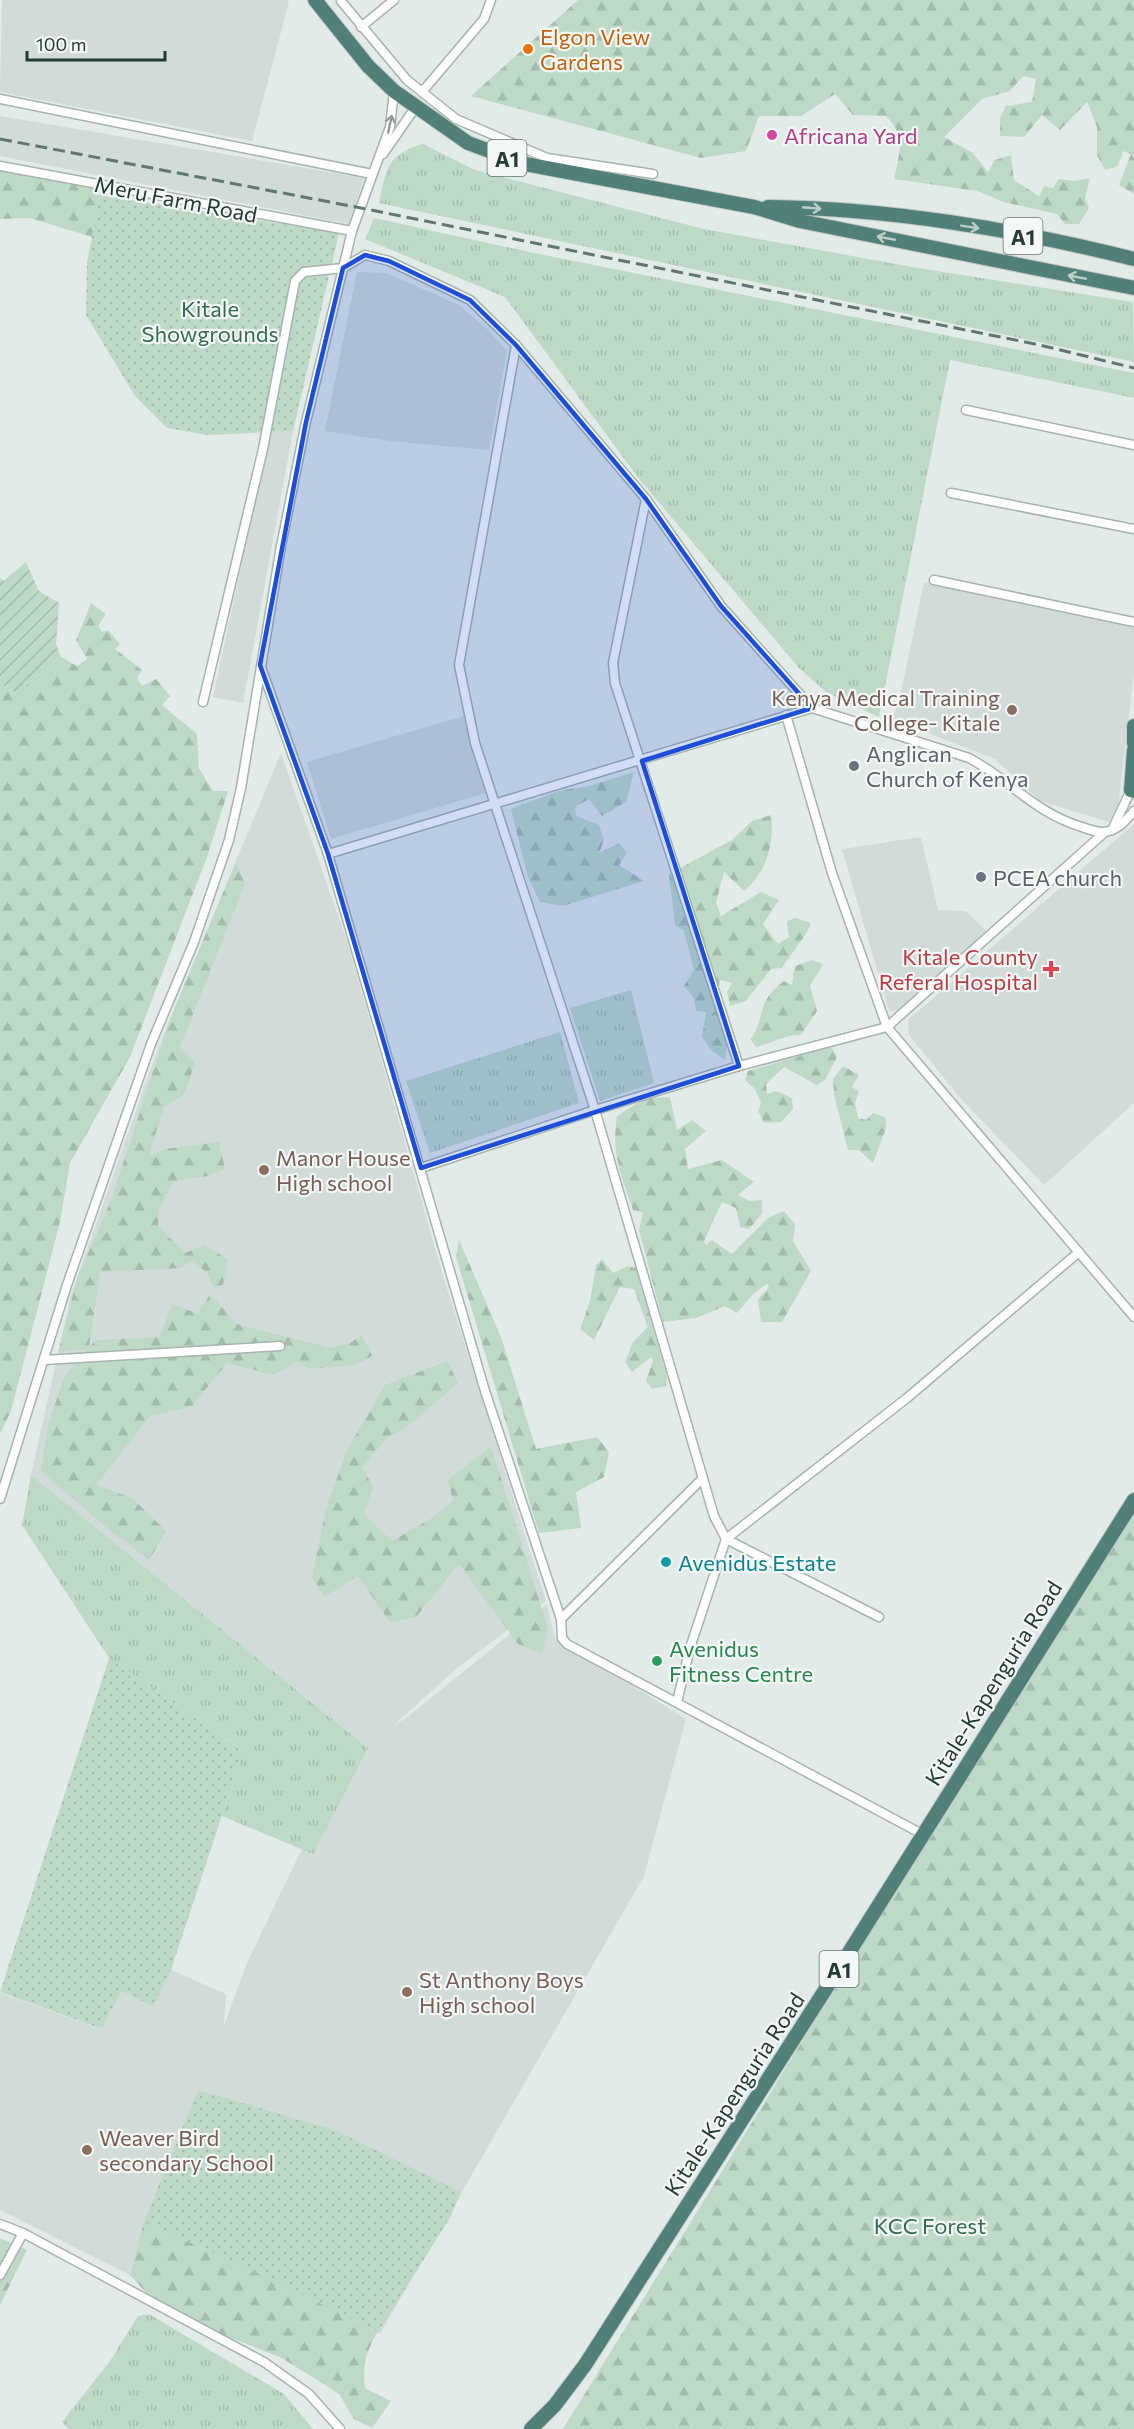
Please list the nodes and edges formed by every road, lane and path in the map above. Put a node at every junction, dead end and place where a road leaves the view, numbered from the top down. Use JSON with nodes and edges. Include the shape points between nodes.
{"nodes":[{"id":1,"x":315,"y":0,"type":"edge"},
{"id":2,"x":393,"y":0,"type":"edge"},
{"id":3,"x":491,"y":0,"type":"edge"},
{"id":4,"x":340,"y":1,"type":"edge"},
{"id":5,"x":330,"y":16,"type":"junction"},
{"id":6,"x":361,"y":27,"type":"junction"},
{"id":7,"x":394,"y":92,"type":"junction"},
{"id":8,"x":422,"y":92,"type":"junction"},
{"id":9,"x":0,"y":99,"type":"edge"},
{"id":10,"x":415,"y":108,"type":"junction"},
{"id":11,"x":381,"y":156,"type":"junction"},
{"id":12,"x":0,"y":166,"type":"edge"},
{"id":13,"x":372,"y":174,"type":"junction"},
{"id":14,"x":653,"y":174,"type":"dead end"},
{"id":15,"x":754,"y":207,"type":"junction"},
{"id":16,"x":352,"y":231,"type":"junction"},
{"id":17,"x":1134,"y":259,"type":"edge"},
{"id":18,"x":344,"y":268,"type":"junction"},
{"id":19,"x":1134,"y":288,"type":"edge"},
{"id":20,"x":516,"y":345,"type":"junction"},
{"id":21,"x":966,"y":410,"type":"dead end"},
{"id":22,"x":1134,"y":445,"type":"edge"},
{"id":23,"x":951,"y":493,"type":"dead end"},
{"id":24,"x":646,"y":499,"type":"junction"},
{"id":25,"x":1134,"y":529,"type":"edge"},
{"id":26,"x":934,"y":580,"type":"dead end"},
{"id":27,"x":1134,"y":622,"type":"edge"},
{"id":28,"x":260,"y":664,"type":"junction"},
{"id":29,"x":204,"y":702,"type":"dead end"},
{"id":30,"x":812,"y":708,"type":"junction"},
{"id":31,"x":786,"y":715,"type":"junction"},
{"id":32,"x":1134,"y":726,"type":"edge"},
{"id":33,"x":1134,"y":743,"type":"edge"},
{"id":34,"x":1134,"y":750,"type":"edge"},
{"id":35,"x":642,"y":761,"type":"junction"},
{"id":36,"x":1133,"y":785,"type":"edge"},
{"id":37,"x":495,"y":805,"type":"junction"},
{"id":38,"x":1134,"y":811,"type":"edge"},
{"id":39,"x":1108,"y":831,"type":"junction"},
{"id":40,"x":328,"y":854,"type":"junction"},
{"id":41,"x":887,"y":1027,"type":"junction"},
{"id":42,"x":739,"y":1066,"type":"junction"},
{"id":43,"x":595,"y":1110,"type":"junction"},
{"id":44,"x":421,"y":1168,"type":"junction"},
{"id":45,"x":1079,"y":1252,"type":"junction"},
{"id":46,"x":1134,"y":1317,"type":"edge"},
{"id":47,"x":280,"y":1346,"type":"dead end"},
{"id":48,"x":44,"y":1360,"type":"junction"},
{"id":49,"x":703,"y":1478,"type":"junction"},
{"id":50,"x":0,"y":1499,"type":"edge"},
{"id":51,"x":1134,"y":1500,"type":"edge"},
{"id":52,"x":726,"y":1539,"type":"junction"},
{"id":53,"x":879,"y":1617,"type":"dead end"},
{"id":54,"x":561,"y":1619,"type":"junction"},
{"id":55,"x":677,"y":1702,"type":"junction"},
{"id":56,"x":922,"y":1833,"type":"junction"},
{"id":57,"x":0,"y":2224,"type":"edge"},
{"id":58,"x":23,"y":2234,"type":"junction"},
{"id":59,"x":0,"y":2275,"type":"edge"},
{"id":60,"x":340,"y":2429,"type":"edge"},
{"id":61,"x":531,"y":2429,"type":"edge"}],
"edges":[{"from":1,"to":5,"type":"highway","number":"A1"},
{"from":2,"to":6,"type":"street"},
{"from":3,"to":8,"type":"street","via":[[484,19]]},
{"from":4,"to":5,"type":"street"},
{"from":4,"to":6,"type":"street"},
{"from":5,"to":7,"type":"highway","number":"A1","via":[[368,66]]},
{"from":6,"to":8,"type":"street","via":[[406,80]]},
{"from":7,"to":10,"type":"highway","number":"A1"},
{"from":11,"to":7,"type":"street","one_way":true,"via":[[390,127]]},
{"from":8,"to":14,"type":"street","via":[[456,119],[547,158]]},
{"from":9,"to":13,"type":"street"},
{"from":10,"to":11,"type":"street"},
{"from":10,"to":15,"type":"highway","number":"A1","via":[[468,143],[525,164]]},
{"from":11,"to":13,"type":"street"},
{"from":12,"to":16,"type":"street","name":"Meru Farm Road"},
{"from":13,"to":16,"type":"street"},
{"from":15,"to":17,"type":"highway","number":"A1","one_way":true,"via":[[803,207],[912,217],[1081,245]]},
{"from":19,"to":15,"type":"highway","number":"A1","one_way":true,"via":[[800,221]]},
{"from":16,"to":18,"type":"street"},
{"from":18,"to":20,"type":"street","via":[[365,255],[444,285],[470,300]]},
{"from":18,"to":28,"type":"street","via":[[304,433]]},
{"from":18,"to":29,"type":"street","via":[[304,272],[295,281],[263,449]]},
{"from":20,"to":24,"type":"street"},
{"from":20,"to":37,"type":"street","via":[[459,664],[467,714]]},
{"from":21,"to":22,"type":"street"},
{"from":23,"to":25,"type":"street"},
{"from":24,"to":30,"type":"street","via":[[721,606]]},
{"from":24,"to":35,"type":"street","via":[[613,663],[621,703]]},
{"from":26,"to":27,"type":"street"},
{"from":28,"to":40,"type":"street"},
{"from":28,"to":48,"type":"street","via":[[229,840],[194,942],[151,1044]]},
{"from":30,"to":31,"type":"street"},
{"from":30,"to":39,"type":"street","via":[[969,758],[991,769],[1045,813],[1084,828]]},
{"from":31,"to":35,"type":"street"},
{"from":31,"to":41,"type":"street","via":[[832,873]]},
{"from":32,"to":33,"type":"highway"},
{"from":34,"to":36,"type":"highway"},
{"from":35,"to":37,"type":"street"},
{"from":35,"to":42,"type":"street"},
{"from":36,"to":39,"type":"street"},
{"from":37,"to":40,"type":"street"},
{"from":37,"to":43,"type":"street"},
{"from":38,"to":39,"type":"street"},
{"from":39,"to":41,"type":"street"},
{"from":40,"to":44,"type":"street"},
{"from":41,"to":42,"type":"street"},
{"from":41,"to":45,"type":"street"},
{"from":42,"to":43,"type":"street"},
{"from":43,"to":44,"type":"street"},
{"from":43,"to":49,"type":"street"},
{"from":44,"to":54,"type":"street","via":[[485,1391]]},
{"from":45,"to":46,"type":"street"},
{"from":45,"to":52,"type":"street","via":[[907,1398]]},
{"from":47,"to":48,"type":"street"},
{"from":48,"to":50,"type":"street"},
{"from":49,"to":52,"type":"street","via":[[714,1516]]},
{"from":49,"to":54,"type":"street"},
{"from":51,"to":56,"type":"highway","name":"Kitale-Kapenguria Road","number":"A1"},
{"from":52,"to":53,"type":"street"},
{"from":52,"to":55,"type":"street","via":[[690,1648]]},
{"from":54,"to":55,"type":"street","via":[[562,1638],[567,1644]]},
{"from":55,"to":56,"type":"street"},
{"from":56,"to":61,"type":"highway","name":"Kitale-Kapenguria Road","number":"A1","via":[[585,2365]]},
{"from":57,"to":58,"type":"street"},
{"from":58,"to":59,"type":"street"},
{"from":58,"to":60,"type":"street","via":[[264,2362],[309,2394]]}]}
